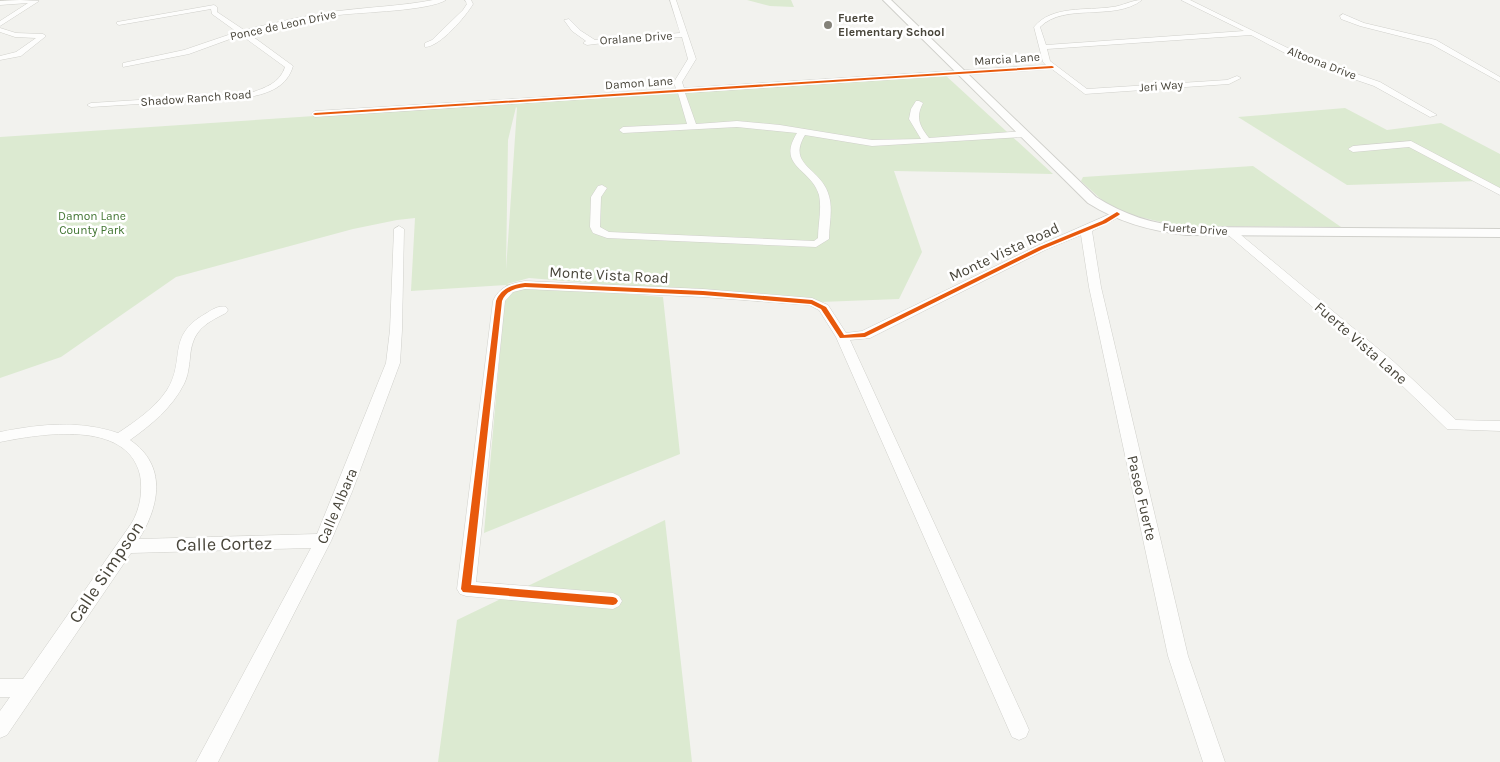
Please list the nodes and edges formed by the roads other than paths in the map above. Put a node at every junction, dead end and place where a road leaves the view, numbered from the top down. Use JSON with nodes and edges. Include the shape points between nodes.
{"nodes":[{"id":1,"x":443,"y":0,"type":"edge"},
{"id":2,"x":468,"y":0,"type":"edge"},
{"id":3,"x":673,"y":0,"type":"edge"},
{"id":4,"x":887,"y":0,"type":"edge"},
{"id":5,"x":1139,"y":0,"type":"edge"},
{"id":6,"x":1184,"y":0,"type":"edge"},
{"id":7,"x":0,"y":2,"type":"edge"},
{"id":8,"x":1343,"y":16,"type":"dead end"},
{"id":9,"x":567,"y":20,"type":"dead end"},
{"id":10,"x":119,"y":23,"type":"dead end"},
{"id":11,"x":0,"y":24,"type":"edge"},
{"id":12,"x":0,"y":30,"type":"edge"},
{"id":13,"x":241,"y":33,"type":"junction"},
{"id":14,"x":1252,"y":33,"type":"junction"},
{"id":15,"x":685,"y":35,"type":"junction"},
{"id":16,"x":428,"y":45,"type":"dead end"},
{"id":17,"x":1042,"y":47,"type":"junction"},
{"id":18,"x":0,"y":58,"type":"edge"},
{"id":19,"x":126,"y":65,"type":"dead end"},
{"id":20,"x":1052,"y":67,"type":"junction"},
{"id":21,"x":963,"y":73,"type":"junction"},
{"id":22,"x":1237,"y":78,"type":"dead end"},
{"id":23,"x":1500,"y":80,"type":"edge"},
{"id":24,"x":681,"y":92,"type":"junction"},
{"id":25,"x":919,"y":103,"type":"dead end"},
{"id":26,"x":91,"y":105,"type":"dead end"},
{"id":27,"x":316,"y":114,"type":"dead end"},
{"id":28,"x":1432,"y":116,"type":"dead end"},
{"id":29,"x":692,"y":126,"type":"junction"},
{"id":30,"x":623,"y":130,"type":"dead end"},
{"id":31,"x":802,"y":132,"type":"junction"},
{"id":32,"x":1024,"y":134,"type":"junction"},
{"id":33,"x":927,"y":141,"type":"junction"},
{"id":34,"x":1353,"y":148,"type":"dead end"},
{"id":35,"x":602,"y":188,"type":"dead end"},
{"id":36,"x":1500,"y":192,"type":"edge"},
{"id":37,"x":1117,"y":214,"type":"junction"},
{"id":38,"x":399,"y":229,"type":"dead end"},
{"id":39,"x":1086,"y":230,"type":"junction"},
{"id":40,"x":1231,"y":232,"type":"junction"},
{"id":41,"x":1500,"y":233,"type":"edge"},
{"id":42,"x":222,"y":310,"type":"dead end"},
{"id":43,"x":842,"y":336,"type":"junction"},
{"id":44,"x":1500,"y":426,"type":"edge"},
{"id":45,"x":0,"y":437,"type":"edge"},
{"id":46,"x":118,"y":440,"type":"junction"},
{"id":47,"x":323,"y":541,"type":"junction"},
{"id":48,"x":126,"y":546,"type":"junction"},
{"id":49,"x":613,"y":601,"type":"dead end"},
{"id":50,"x":0,"y":688,"type":"edge"},
{"id":51,"x":26,"y":688,"type":"junction"},
{"id":52,"x":0,"y":728,"type":"edge"},
{"id":53,"x":1019,"y":730,"type":"dead end"},
{"id":54,"x":207,"y":762,"type":"edge"},
{"id":55,"x":1214,"y":762,"type":"edge"}],
"edges":[{"from":1,"to":13,"type":"street","name":"Ponce de Leon Drive","via":[[337,13]]},
{"from":2,"to":16,"type":"street","via":[[470,4],[466,11]]},
{"from":3,"to":15,"type":"street"},
{"from":4,"to":21,"type":"street","name":"Fuerte Drive"},
{"from":5,"to":17,"type":"street","via":[[1123,8],[1070,12],[1044,19],[1037,27]]},
{"from":6,"to":14,"type":"street","name":"Altoona Drive"},
{"from":7,"to":11,"type":"street","via":[[36,1]]},
{"from":8,"to":23,"type":"street","via":[[1362,25],[1433,42]]},
{"from":9,"to":15,"type":"street","name":"Oralane Drive","via":[[568,26],[590,42]]},
{"from":10,"to":13,"type":"street","via":[[214,7],[214,13]]},
{"from":12,"to":18,"type":"street","via":[[15,35],[43,36],[18,54]]},
{"from":13,"to":19,"type":"street","name":"Ponce de Leon Drive","via":[[186,52]]},
{"from":13,"to":26,"type":"street","name":"Shadow Ranch Road","via":[[289,66],[273,88],[237,96]]},
{"from":14,"to":17,"type":"street","name":"Marcia Lane"},
{"from":14,"to":28,"type":"street","name":"Altoona Drive","via":[[1311,62],[1377,84]]},
{"from":15,"to":24,"type":"street","via":[[692,61],[679,79]]},
{"from":17,"to":20,"type":"street","via":[[1046,62]]},
{"from":20,"to":21,"type":"street","name":"Marcia Lane"},
{"from":20,"to":22,"type":"street","name":"Jeri Way","via":[[1085,92],[1228,82]]},
{"from":21,"to":24,"type":"street","name":"Damon Lane"},
{"from":21,"to":32,"type":"street","name":"Fuerte Drive"},
{"from":24,"to":27,"type":"street","name":"Damon Lane"},
{"from":24,"to":29,"type":"street"},
{"from":25,"to":33,"type":"street","via":[[914,111],[914,122]]},
{"from":29,"to":30,"type":"street"},
{"from":29,"to":31,"type":"street","via":[[737,124]]},
{"from":31,"to":33,"type":"street","via":[[872,143]]},
{"from":31,"to":35,"type":"street","via":[[792,149],[794,157],[822,188],[825,197],[824,239],[816,244],[607,235],[595,227],[596,197]]},
{"from":32,"to":33,"type":"street"},
{"from":32,"to":37,"type":"street","name":"Fuerte Drive","via":[[1092,200]]},
{"from":34,"to":36,"type":"street","via":[[1411,144]]},
{"from":37,"to":39,"type":"street","name":"Monte Vista Road"},
{"from":37,"to":40,"type":"street","name":"Fuerte Drive","via":[[1174,230]]},
{"from":38,"to":47,"type":"street","name":"Calle Albara","via":[[393,363]]},
{"from":39,"to":43,"type":"street","name":"Monte Vista Road","via":[[1041,248],[865,335]]},
{"from":39,"to":55,"type":"street","name":"Paseo Fuerte","via":[[1095,287],[1178,656]]},
{"from":40,"to":41,"type":"street","name":"Fuerte Drive"},
{"from":40,"to":44,"type":"street","name":"Fuerte Vista Lane","via":[[1388,364],[1452,426]]},
{"from":42,"to":46,"type":"street","via":[[201,322],[187,337],[180,377],[164,404]]},
{"from":43,"to":49,"type":"street","name":"Monte Vista Road","via":[[824,308],[812,302],[525,285],[501,294],[466,589]]},
{"from":43,"to":53,"type":"street","name":"Monte Vista Road"},
{"from":45,"to":46,"type":"street","name":"Calle Simpson","via":[[65,429],[94,431]]},
{"from":46,"to":48,"type":"street","name":"Calle Simpson","via":[[137,453],[149,482],[143,519]]},
{"from":47,"to":48,"type":"street","name":"Calle Cortez"},
{"from":47,"to":54,"type":"street","name":"Calle Albara"},
{"from":48,"to":51,"type":"street","name":"Calle Simpson"},
{"from":50,"to":51,"type":"street"},
{"from":51,"to":52,"type":"street","name":"Calle Simpson"}]}
